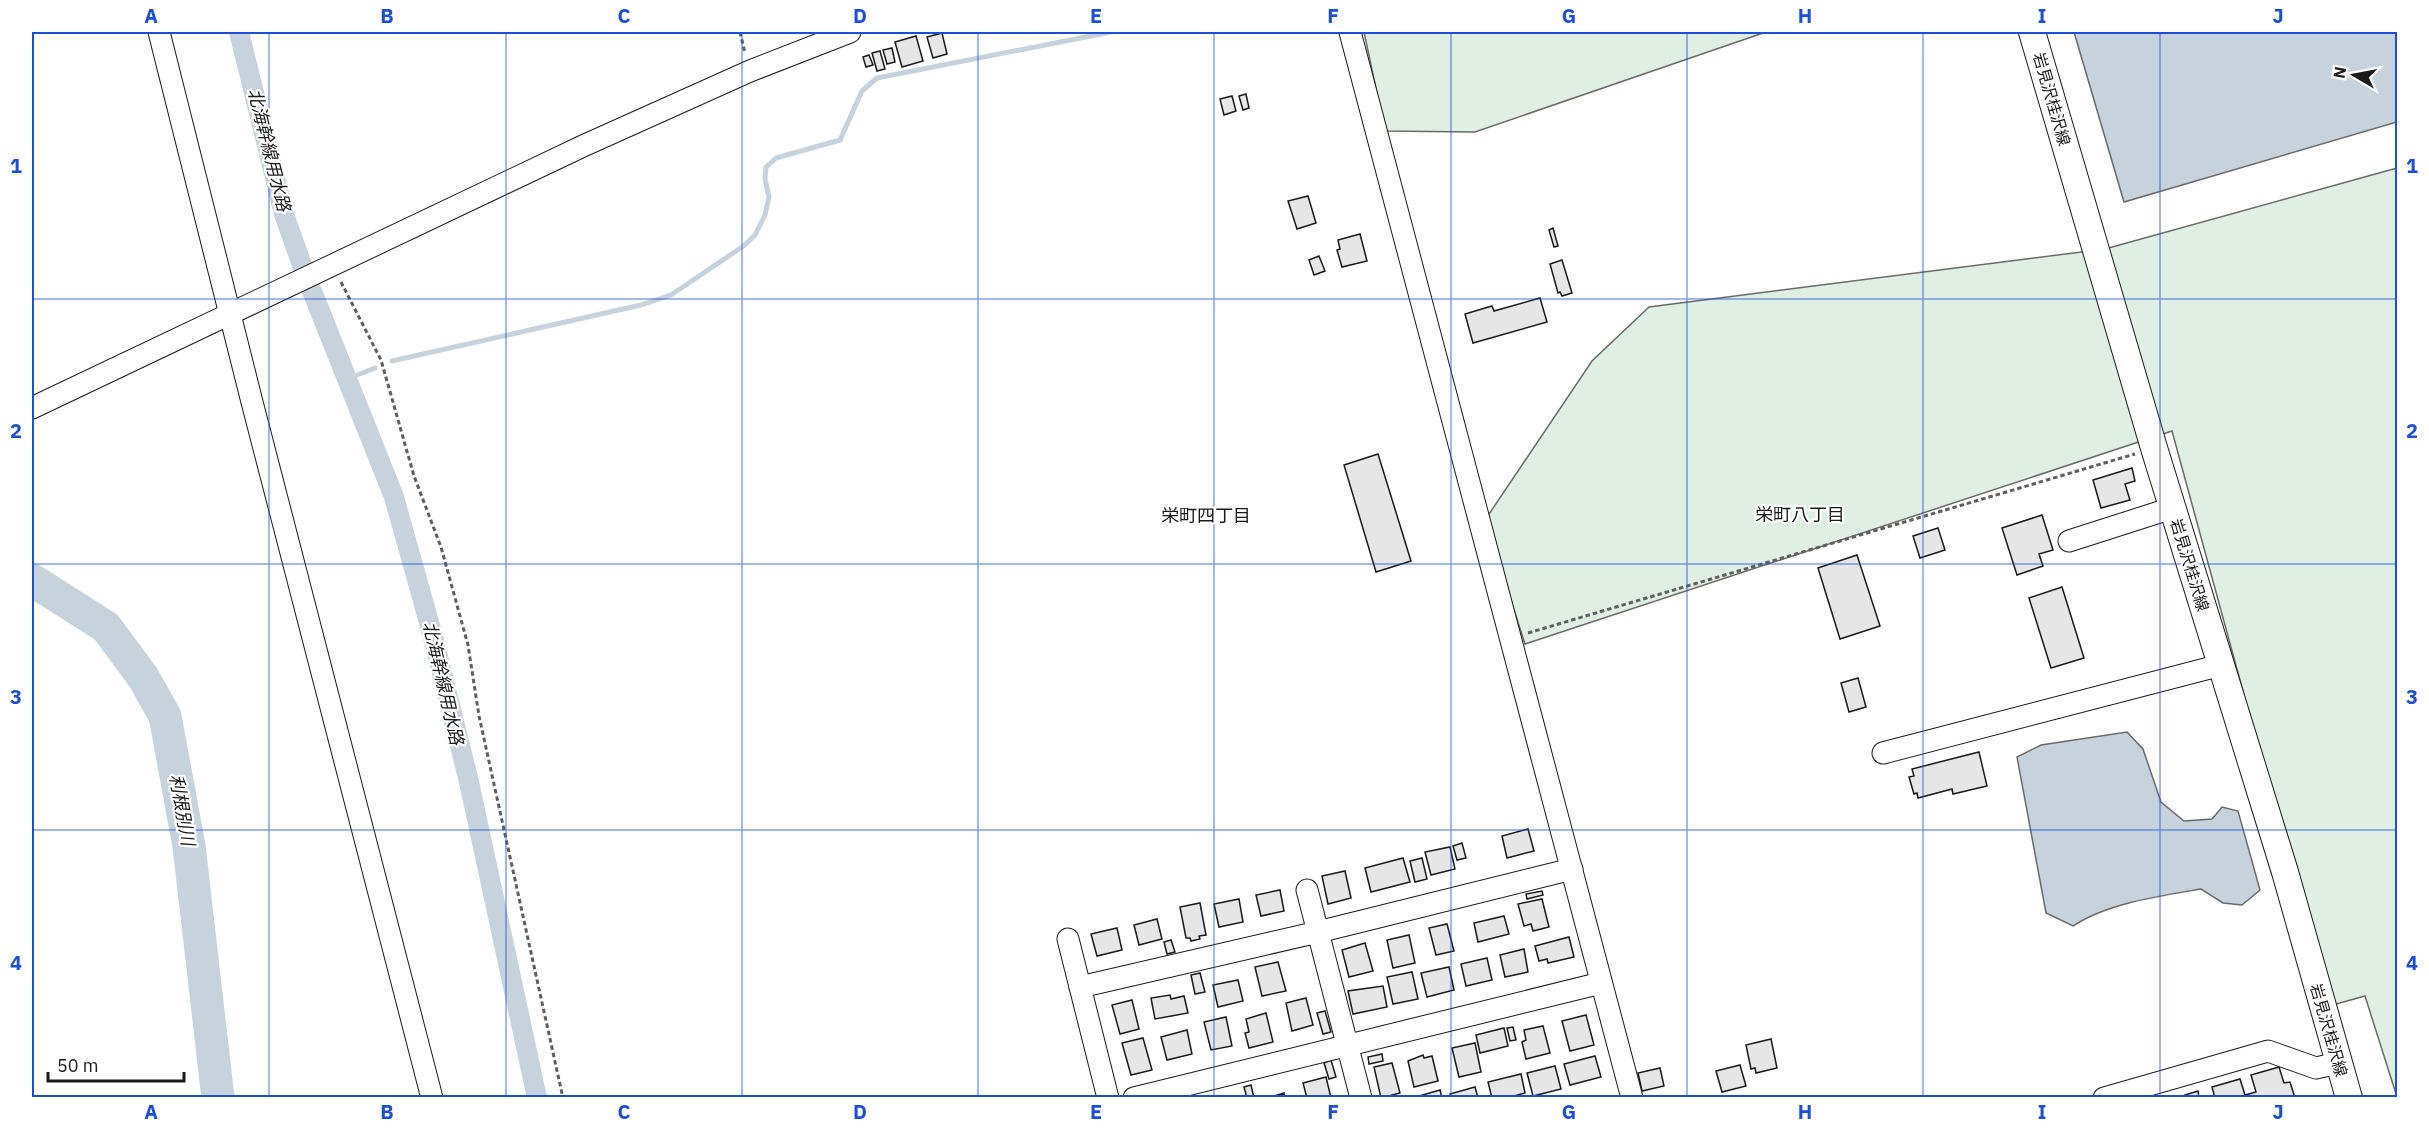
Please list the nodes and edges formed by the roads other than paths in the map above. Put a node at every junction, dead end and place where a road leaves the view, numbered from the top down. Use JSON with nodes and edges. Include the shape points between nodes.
{"nodes":[{"id":1,"x":159,"y":32,"type":"edge"},
{"id":2,"x":850,"y":32,"type":"edge"},
{"id":3,"x":1350,"y":32,"type":"edge"},
{"id":4,"x":2032,"y":32,"type":"edge"},
{"id":5,"x":230,"y":314,"type":"junction"},
{"id":6,"x":32,"y":408,"type":"edge"},
{"id":7,"x":2172,"y":508,"type":"junction"},
{"id":8,"x":2069,"y":541,"type":"dead end"},
{"id":9,"x":2220,"y":665,"type":"junction"},
{"id":10,"x":1883,"y":753,"type":"dead end"},
{"id":11,"x":1572,"y":869,"type":"junction"},
{"id":12,"x":1307,"y":890,"type":"dead end"},
{"id":13,"x":1318,"y":932,"type":"junction"},
{"id":14,"x":1068,"y":939,"type":"dead end"},
{"id":15,"x":1601,"y":983,"type":"junction"},
{"id":16,"x":1080,"y":987,"type":"junction"},
{"id":17,"x":1347,"y":1046,"type":"junction"},
{"id":18,"x":2338,"y":1064,"type":"junction"},
{"id":19,"x":432,"y":1098,"type":"edge"},
{"id":20,"x":1108,"y":1098,"type":"edge"},
{"id":21,"x":1134,"y":1098,"type":"edge"},
{"id":22,"x":1361,"y":1098,"type":"edge"},
{"id":23,"x":1632,"y":1098,"type":"edge"},
{"id":24,"x":2104,"y":1098,"type":"edge"},
{"id":25,"x":2349,"y":1098,"type":"edge"}],
"edges":[{"from":1,"to":5,"type":"street"},
{"from":2,"to":5,"type":"street","via":[[750,71],[614,132]]},
{"from":3,"to":11,"type":"street"},
{"from":4,"to":7,"type":"main road","name":"岩見沢桂沢線"},
{"from":5,"to":6,"type":"street"},
{"from":5,"to":19,"type":"street"},
{"from":7,"to":8,"type":"street"},
{"from":7,"to":9,"type":"main road","name":"岩見沢桂沢線"},
{"from":9,"to":10,"type":"street"},
{"from":9,"to":18,"type":"main road","name":"岩見沢桂沢線","via":[[2285,872]]},
{"from":11,"to":13,"type":"street"},
{"from":11,"to":15,"type":"street"},
{"from":12,"to":13,"type":"street"},
{"from":13,"to":16,"type":"street"},
{"from":13,"to":17,"type":"street"},
{"from":14,"to":16,"type":"street"},
{"from":15,"to":17,"type":"street"},
{"from":15,"to":23,"type":"street"},
{"from":16,"to":20,"type":"street"},
{"from":17,"to":21,"type":"street"},
{"from":17,"to":22,"type":"street"},
{"from":18,"to":24,"type":"street","via":[[2316,1068],[2268,1051]]},
{"from":18,"to":25,"type":"main road","name":"岩見沢桂沢線"}]}
